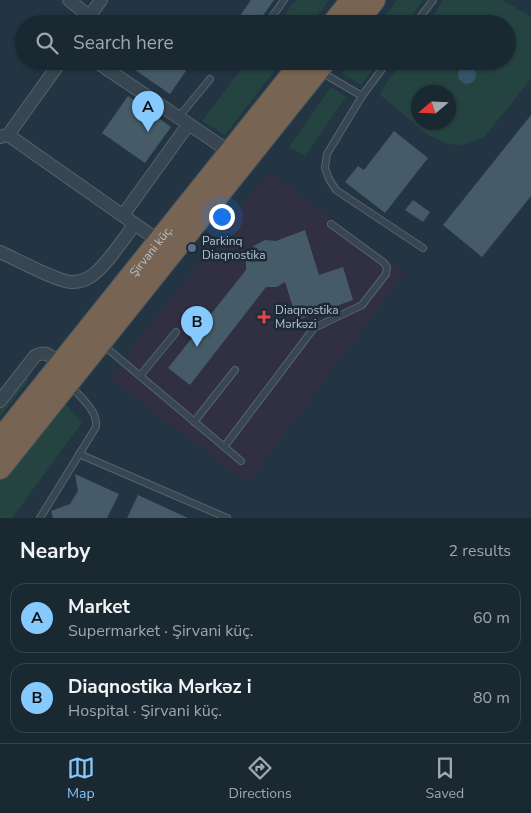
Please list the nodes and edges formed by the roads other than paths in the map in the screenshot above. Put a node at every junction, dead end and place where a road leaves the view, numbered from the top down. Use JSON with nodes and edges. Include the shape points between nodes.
{"nodes":[{"id":1,"x":70,"y":0,"type":"edge"},
{"id":2,"x":101,"y":0,"type":"edge"},
{"id":3,"x":284,"y":0,"type":"edge"},
{"id":4,"x":352,"y":0,"type":"edge"},
{"id":5,"x":374,"y":0,"type":"edge"},
{"id":6,"x":433,"y":0,"type":"edge"},
{"id":7,"x":83,"y":15,"type":"edge"},
{"id":8,"x":90,"y":15,"type":"edge"},
{"id":9,"x":273,"y":15,"type":"edge"},
{"id":10,"x":340,"y":15,"type":"edge"},
{"id":11,"x":362,"y":15,"type":"edge"},
{"id":12,"x":422,"y":15,"type":"edge"},
{"id":13,"x":53,"y":70,"type":"edge"},
{"id":14,"x":108,"y":70,"type":"edge"},
{"id":15,"x":309,"y":70,"type":"edge"},
{"id":16,"x":310,"y":70,"type":"edge"},
{"id":17,"x":324,"y":70,"type":"edge"},
{"id":18,"x":381,"y":70,"type":"edge"},
{"id":19,"x":210,"y":79,"type":"dead end"},
{"id":20,"x":362,"y":96,"type":"junction"},
{"id":21,"x":183,"y":121,"type":"junction"},
{"id":22,"x":4,"y":136,"type":"edge"},
{"id":23,"x":230,"y":152,"type":"junction"},
{"id":24,"x":123,"y":215,"type":"junction"},
{"id":25,"x":135,"y":224,"type":"junction"},
{"id":26,"x":331,"y":224,"type":"dead end"},
{"id":27,"x":159,"y":241,"type":"junction"},
{"id":28,"x":423,"y":248,"type":"dead end"},
{"id":29,"x":0,"y":252,"type":"edge"},
{"id":30,"x":176,"y":332,"type":"dead end"},
{"id":31,"x":99,"y":342,"type":"junction"},
{"id":32,"x":235,"y":370,"type":"dead end"},
{"id":33,"x":64,"y":373,"type":"junction"},
{"id":34,"x":140,"y":376,"type":"junction"},
{"id":35,"x":0,"y":400,"type":"edge"},
{"id":36,"x":194,"y":422,"type":"junction"},
{"id":37,"x":0,"y":440,"type":"edge"},
{"id":38,"x":224,"y":447,"type":"junction"},
{"id":39,"x":79,"y":454,"type":"junction"},
{"id":40,"x":241,"y":461,"type":"dead end"},
{"id":41,"x":0,"y":468,"type":"edge"},
{"id":42,"x":40,"y":518,"type":"edge"},
{"id":43,"x":227,"y":518,"type":"edge"}],
"edges":[{"from":1,"to":7,"type":"street"},
{"from":2,"to":8,"type":"street"},
{"from":3,"to":9,"type":"lane"},
{"from":4,"to":10,"type":"highway"},
{"from":5,"to":11,"type":"highway"},
{"from":6,"to":12,"type":"lane"},
{"from":13,"to":22,"type":"street"},
{"from":14,"to":21,"type":"street"},
{"from":15,"to":23,"type":"highway","name":"Şirvani küç."},
{"from":16,"to":31,"type":"highway"},
{"from":17,"to":20,"type":"lane"},
{"from":18,"to":20,"type":"lane"},
{"from":19,"to":21,"type":"lane"},
{"from":20,"to":28,"type":"lane","via":[[326,154],[325,168],[329,179],[336,190]]},
{"from":21,"to":23,"type":"street"},
{"from":21,"to":24,"type":"street"},
{"from":22,"to":24,"type":"street"},
{"from":23,"to":27,"type":"highway","name":"Şirvani küç."},
{"from":24,"to":25,"type":"street"},
{"from":25,"to":27,"type":"street"},
{"from":25,"to":29,"type":"street","via":[[98,271],[80,281],[59,278]]},
{"from":26,"to":38,"type":"lane","via":[[383,262],[387,267],[386,274],[362,305],[314,328]]},
{"from":27,"to":33,"type":"highway","name":"Şirvani küç."},
{"from":30,"to":34,"type":"lane"},
{"from":31,"to":33,"type":"highway"},
{"from":31,"to":34,"type":"lane"},
{"from":32,"to":36,"type":"lane"},
{"from":33,"to":35,"type":"street","via":[[46,353],[40,353]]},
{"from":33,"to":37,"type":"highway","name":"Şirvani küç."},
{"from":33,"to":39,"type":"lane","via":[[96,420],[96,427]]},
{"from":33,"to":41,"type":"highway"},
{"from":34,"to":36,"type":"lane"},
{"from":36,"to":38,"type":"lane"},
{"from":38,"to":40,"type":"lane"},
{"from":39,"to":42,"type":"lane"},
{"from":39,"to":43,"type":"lane"}]}
